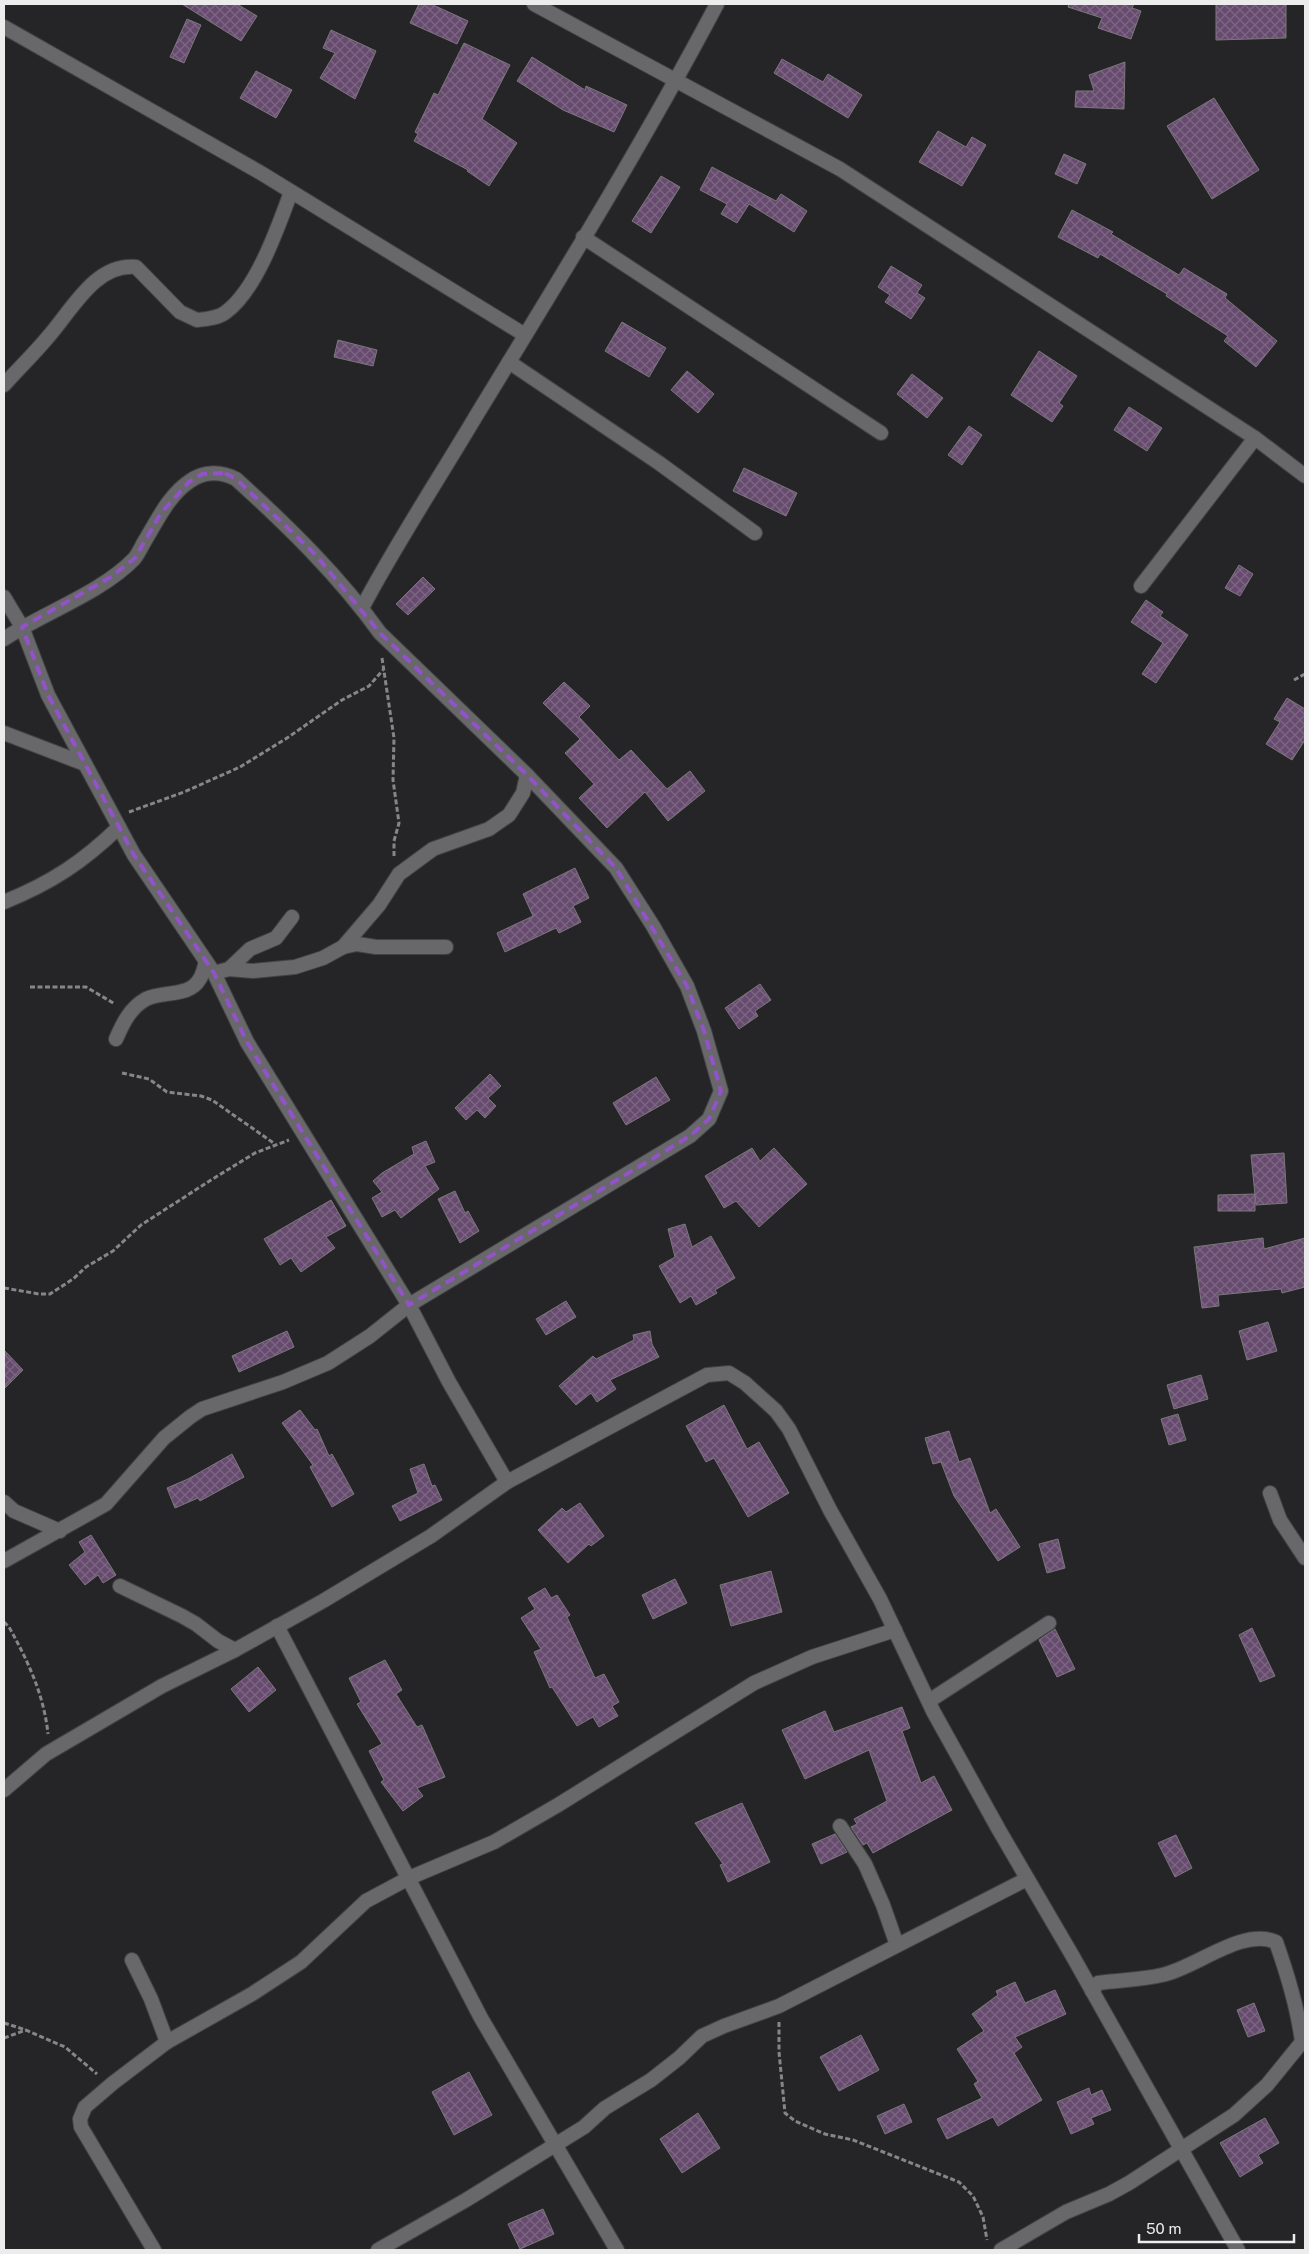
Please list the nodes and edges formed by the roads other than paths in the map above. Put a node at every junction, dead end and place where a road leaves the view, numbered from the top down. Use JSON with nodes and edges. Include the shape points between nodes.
{"nodes":[{"id":1,"x":534,"y":4,"type":"edge"},
{"id":2,"x":717,"y":4,"type":"edge"},
{"id":3,"x":4,"y":28,"type":"edge"},
{"id":4,"x":676,"y":81,"type":"junction"},
{"id":5,"x":291,"y":192,"type":"junction"},
{"id":6,"x":583,"y":237,"type":"junction"},
{"id":7,"x":525,"y":335,"type":"junction"},
{"id":8,"x":509,"y":362,"type":"junction"},
{"id":9,"x":4,"y":385,"type":"edge"},
{"id":10,"x":882,"y":433,"type":"dead end"},
{"id":11,"x":1255,"y":438,"type":"junction"},
{"id":12,"x":1305,"y":476,"type":"edge"},
{"id":13,"x":755,"y":532,"type":"dead end"},
{"id":14,"x":1141,"y":586,"type":"dead end"},
{"id":15,"x":4,"y":597,"type":"edge"},
{"id":16,"x":362,"y":608,"type":"junction"},
{"id":17,"x":22,"y":627,"type":"junction"},
{"id":18,"x":4,"y":639,"type":"edge"},
{"id":19,"x":4,"y":734,"type":"edge"},
{"id":20,"x":85,"y":764,"type":"junction"},
{"id":21,"x":527,"y":775,"type":"junction"},
{"id":22,"x":117,"y":822,"type":"junction"},
{"id":23,"x":4,"y":902,"type":"edge"},
{"id":24,"x":292,"y":917,"type":"dead end"},
{"id":25,"x":343,"y":946,"type":"junction"},
{"id":26,"x":446,"y":948,"type":"dead end"},
{"id":27,"x":210,"y":967,"type":"junction"},
{"id":28,"x":229,"y":968,"type":"junction"},
{"id":29,"x":116,"y":1038,"type":"dead end"},
{"id":30,"x":409,"y":1305,"type":"junction"},
{"id":31,"x":507,"y":1482,"type":"junction"},
{"id":32,"x":1270,"y":1493,"type":"dead end"},
{"id":33,"x":4,"y":1502,"type":"edge"},
{"id":34,"x":60,"y":1531,"type":"junction"},
{"id":35,"x":1305,"y":1558,"type":"edge"},
{"id":36,"x":4,"y":1561,"type":"edge"},
{"id":37,"x":120,"y":1586,"type":"dead end"},
{"id":38,"x":1049,"y":1623,"type":"dead end"},
{"id":39,"x":277,"y":1626,"type":"junction"},
{"id":40,"x":895,"y":1630,"type":"junction"},
{"id":41,"x":235,"y":1650,"type":"junction"},
{"id":42,"x":929,"y":1701,"type":"junction"},
{"id":43,"x":4,"y":1790,"type":"edge"},
{"id":44,"x":840,"y":1826,"type":"dead end"},
{"id":45,"x":409,"y":1878,"type":"junction"},
{"id":46,"x":1027,"y":1879,"type":"junction"},
{"id":47,"x":897,"y":1945,"type":"junction"},
{"id":48,"x":132,"y":1960,"type":"dead end"},
{"id":49,"x":1092,"y":1991,"type":"junction"},
{"id":50,"x":167,"y":2042,"type":"junction"},
{"id":51,"x":557,"y":2144,"type":"junction"},
{"id":52,"x":1181,"y":2149,"type":"junction"},
{"id":53,"x":154,"y":2250,"type":"edge"},
{"id":54,"x":378,"y":2250,"type":"edge"},
{"id":55,"x":617,"y":2250,"type":"edge"},
{"id":56,"x":1001,"y":2250,"type":"edge"},
{"id":57,"x":1238,"y":2250,"type":"edge"}],
"edges":[{"from":1,"to":4,"type":"street"},
{"from":2,"to":4,"type":"street"},
{"from":3,"to":5,"type":"street"},
{"from":4,"to":6,"type":"street"},
{"from":4,"to":11,"type":"street","via":[[840,169]]},
{"from":5,"to":7,"type":"street"},
{"from":5,"to":9,"type":"street","via":[[264,260],[238,301],[225,313],[197,320],[180,312],[136,267],[125,266],[99,278]]},
{"from":6,"to":7,"type":"street"},
{"from":6,"to":10,"type":"street"},
{"from":7,"to":8,"type":"street"},
{"from":8,"to":13,"type":"street"},
{"from":8,"to":16,"type":"street","via":[[384,566]]},
{"from":11,"to":12,"type":"street"},
{"from":11,"to":14,"type":"street"},
{"from":15,"to":17,"type":"street"},
{"from":16,"to":17,"type":"street","via":[[314,553],[236,479],[225,473],[202,474],[176,493],[135,558],[111,577]]},
{"from":16,"to":21,"type":"street","via":[[380,633]]},
{"from":17,"to":18,"type":"street"},
{"from":17,"to":20,"type":"street","via":[[48,695]]},
{"from":19,"to":20,"type":"street"},
{"from":20,"to":22,"type":"street"},
{"from":21,"to":25,"type":"street","via":[[523,793],[509,815],[489,829],[433,849],[399,874],[379,905]]},
{"from":21,"to":30,"type":"street","via":[[616,868],[653,926],[686,986],[704,1031],[721,1091],[709,1120],[690,1136]]},
{"from":22,"to":23,"type":"street","via":[[93,853],[30,891]]},
{"from":22,"to":27,"type":"street","via":[[134,855]]},
{"from":24,"to":28,"type":"street","via":[[276,938],[250,949]]},
{"from":25,"to":26,"type":"street"},
{"from":25,"to":28,"type":"street","via":[[323,958],[295,967],[253,971]]},
{"from":27,"to":28,"type":"street"},
{"from":27,"to":29,"type":"street","via":[[192,987],[146,999],[126,1017]]},
{"from":27,"to":30,"type":"street","via":[[247,1042]]},
{"from":30,"to":31,"type":"street"},
{"from":30,"to":34,"type":"street","via":[[328,1363],[202,1409],[164,1438],[106,1504]]},
{"from":31,"to":39,"type":"street","via":[[431,1536]]},
{"from":31,"to":40,"type":"street","via":[[707,1375],[730,1373],[776,1411],[789,1429]]},
{"from":32,"to":35,"type":"street","via":[[1280,1520]]},
{"from":33,"to":34,"type":"street","via":[[14,1511]]},
{"from":34,"to":36,"type":"street"},
{"from":37,"to":41,"type":"street","via":[[189,1620]]},
{"from":38,"to":42,"type":"street"},
{"from":39,"to":41,"type":"street"},
{"from":39,"to":45,"type":"street"},
{"from":40,"to":42,"type":"street"},
{"from":40,"to":45,"type":"street","via":[[812,1657],[754,1684],[494,1842]]},
{"from":41,"to":43,"type":"street","via":[[162,1686],[46,1754]]},
{"from":42,"to":46,"type":"street"},
{"from":44,"to":47,"type":"street","via":[[884,1905]]},
{"from":45,"to":50,"type":"street","via":[[366,1901],[301,1962]]},
{"from":45,"to":51,"type":"street","via":[[481,2018]]},
{"from":46,"to":47,"type":"street"},
{"from":46,"to":49,"type":"street"},
{"from":47,"to":51,"type":"street","via":[[779,2006],[702,2036],[651,2080],[611,2104]]},
{"from":48,"to":50,"type":"street","via":[[152,1999]]},
{"from":49,"to":52,"type":"street"},
{"from":49,"to":52,"type":"street","via":[[1098,1983],[1179,1971],[1202,1958],[1255,1938],[1276,1942],[1299,2020],[1302,2042],[1267,2085],[1234,2115]]},
{"from":50,"to":53,"type":"street","via":[[112,2083],[85,2107],[80,2119],[81,2127]]},
{"from":51,"to":54,"type":"street"},
{"from":51,"to":55,"type":"street"},
{"from":52,"to":56,"type":"street","via":[[1109,2194],[1066,2212]]},
{"from":52,"to":57,"type":"street"}]}
